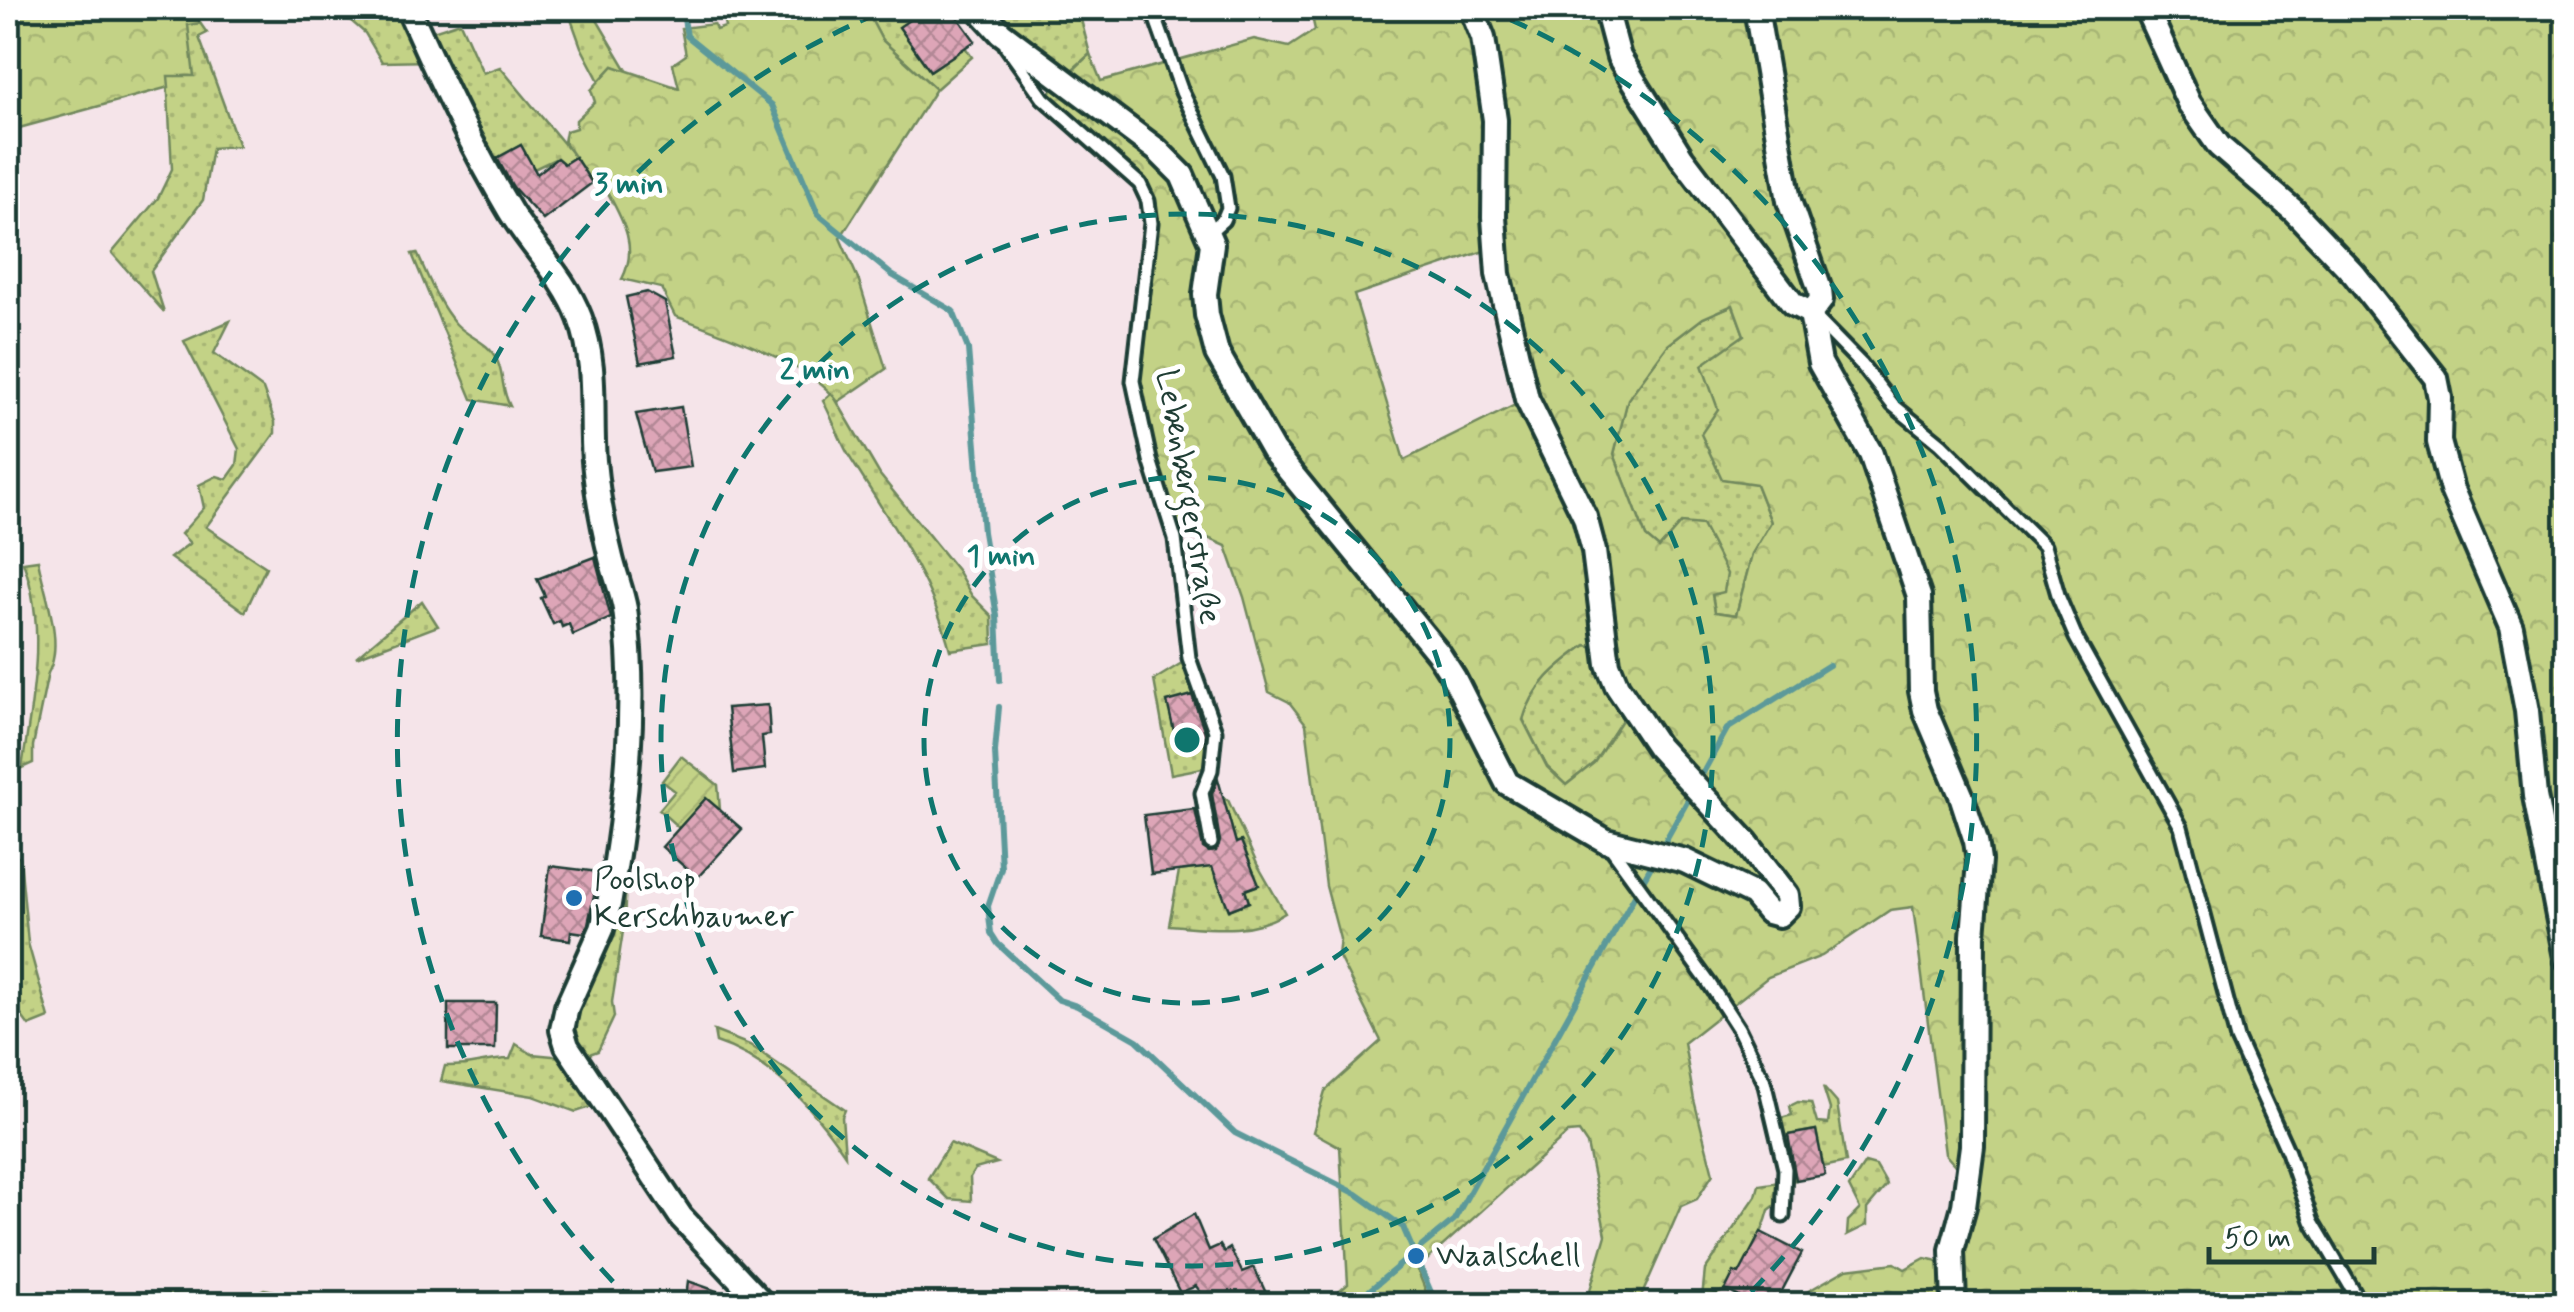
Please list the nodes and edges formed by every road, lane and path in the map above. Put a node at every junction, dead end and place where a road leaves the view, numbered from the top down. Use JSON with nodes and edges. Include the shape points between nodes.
{"nodes":[{"id":1,"x":408,"y":8,"type":"edge"},
{"id":2,"x":978,"y":8,"type":"edge"},
{"id":3,"x":1152,"y":8,"type":"edge"},
{"id":4,"x":1470,"y":8,"type":"edge"},
{"id":5,"x":1606,"y":8,"type":"edge"},
{"id":6,"x":1756,"y":8,"type":"edge"},
{"id":7,"x":2146,"y":8,"type":"edge"},
{"id":8,"x":1000,"y":33,"type":"junction"},
{"id":9,"x":1207,"y":234,"type":"junction"},
{"id":10,"x":1811,"y":314,"type":"junction"},
{"id":11,"x":1606,"y":842,"type":"junction"},
{"id":12,"x":1211,"y":843,"type":"dead end"},
{"id":13,"x":2566,"y":958,"type":"edge"},
{"id":14,"x":1783,"y":1216,"type":"dead end"},
{"id":15,"x":763,"y":1304,"type":"edge"},
{"id":16,"x":1954,"y":1304,"type":"edge"},
{"id":17,"x":2361,"y":1304,"type":"edge"}],
"edges":[{"from":1,"to":15,"type":"street","via":[[479,159],[526,238],[567,288],[591,356],[594,458],[603,528],[625,610],[632,708],[609,904],[567,1006],[566,1046],[681,1218]]},
{"from":2,"to":8,"type":"street"},
{"from":3,"to":9,"type":"lane","via":[[1182,92],[1223,176],[1228,208]]},
{"from":4,"to":11,"type":"street","via":[[1490,69],[1498,274],[1528,398],[1594,550],[1608,664],[1658,746],[1746,842],[1788,906],[1779,915],[1768,912],[1753,894],[1685,861]]},
{"from":5,"to":10,"type":"street","via":[[1619,57],[1682,158],[1793,304]]},
{"from":6,"to":10,"type":"street","via":[[1789,201],[1820,290]]},
{"from":7,"to":13,"type":"street","via":[[2189,103],[2219,146],[2354,274],[2436,378],[2439,442],[2452,490],[2511,628]]},
{"from":8,"to":9,"type":"street","via":[[1157,150],[1182,176]]},
{"from":8,"to":12,"type":"lane","name":"Lebenbergerstraße","via":[[1044,98],[1140,184],[1148,201],[1133,381],[1175,539],[1189,658],[1214,731],[1202,793]]},
{"from":9,"to":11,"type":"street","via":[[1212,259],[1206,314],[1217,354],[1273,451],[1438,654],[1507,783]]},
{"from":10,"to":16,"type":"street","via":[[1820,363],[1872,454],[1919,596],[1920,690],[1976,841],[1972,1146],[1952,1250]]},
{"from":10,"to":17,"type":"lane","via":[[1893,406],[2044,546],[2076,638],[2180,827],[2237,1038],[2312,1220]]},
{"from":11,"to":14,"type":"lane","via":[[1709,983],[1764,1081],[1785,1169]]}]}
